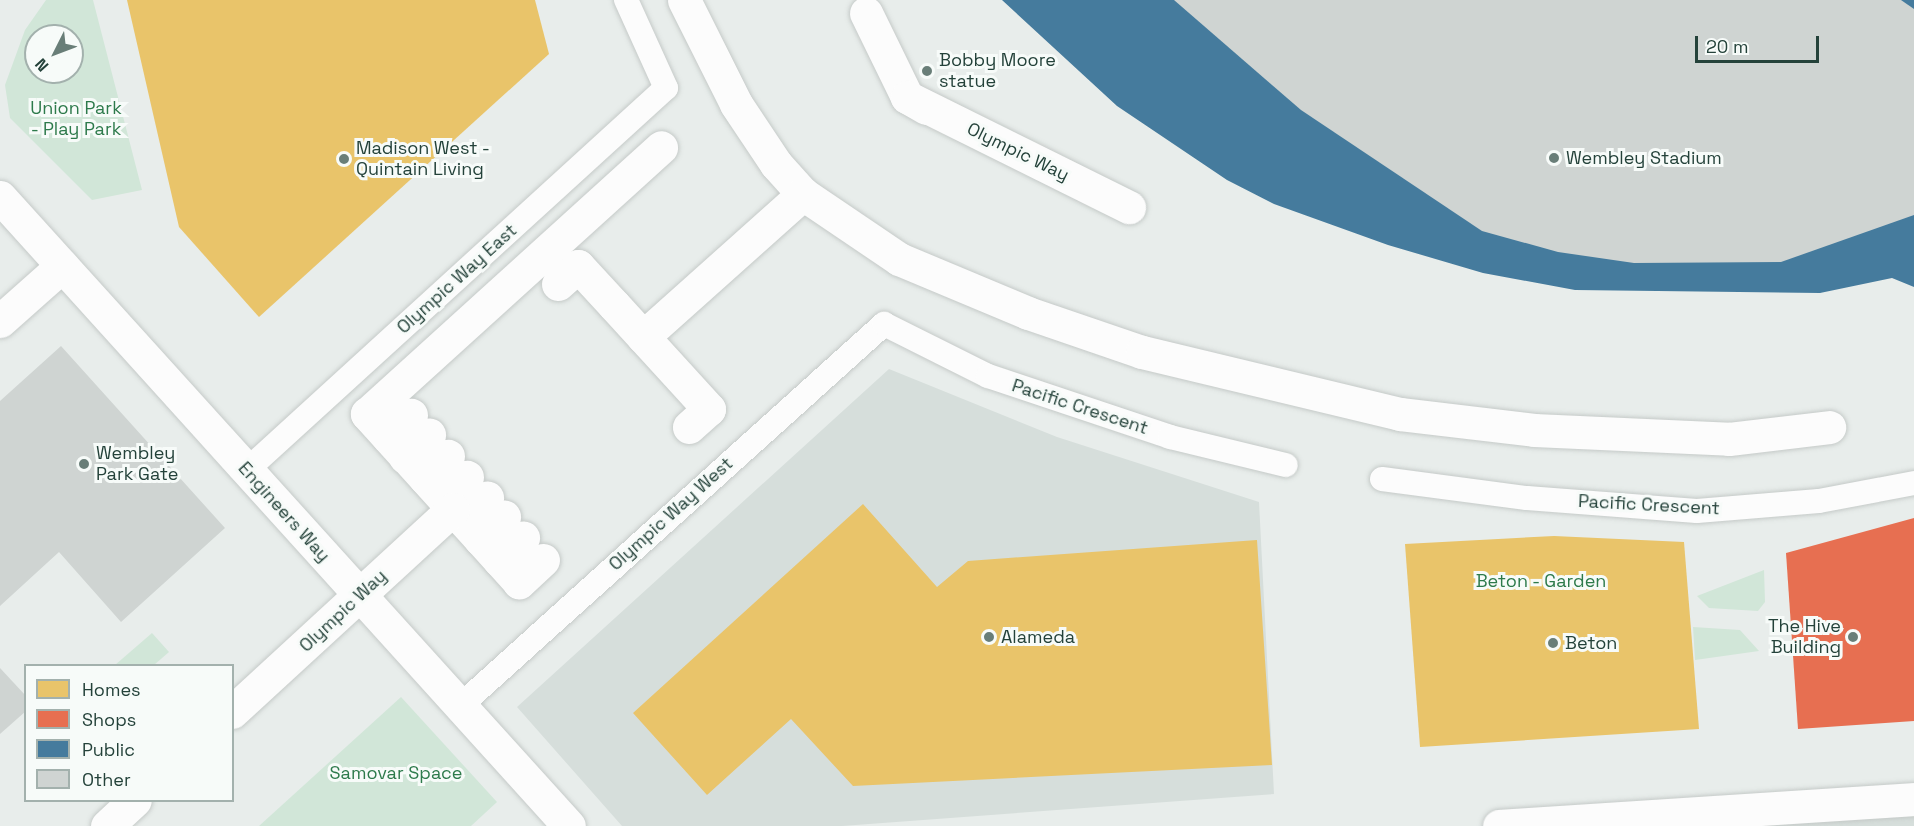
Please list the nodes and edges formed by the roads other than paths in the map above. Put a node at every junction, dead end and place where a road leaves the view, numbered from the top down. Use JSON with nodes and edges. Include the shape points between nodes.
{"nodes":[{"id":1,"x":626,"y":0,"type":"edge"},
{"id":2,"x":684,"y":0,"type":"edge"},
{"id":3,"x":866,"y":13,"type":"dead end"},
{"id":4,"x":907,"y":97,"type":"junction"},
{"id":5,"x":661,"y":147,"type":"dead end"},
{"id":6,"x":996,"y":148,"type":"dead end"},
{"id":7,"x":803,"y":194,"type":"junction"},
{"id":8,"x":0,"y":197,"type":"edge"},
{"id":9,"x":1129,"y":207,"type":"dead end"},
{"id":10,"x":62,"y":266,"type":"junction"},
{"id":11,"x":0,"y":321,"type":"edge"},
{"id":12,"x":884,"y":324,"type":"joint"},
{"id":13,"x":632,"y":346,"type":"dead end"},
{"id":14,"x":1829,"y":427,"type":"dead end"},
{"id":15,"x":1286,"y":465,"type":"dead end"},
{"id":16,"x":247,"y":470,"type":"junction"},
{"id":17,"x":1382,"y":479,"type":"dead end"},
{"id":18,"x":1914,"y":483,"type":"edge"},
{"id":19,"x":361,"y":595,"type":"junction"},
{"id":20,"x":460,"y":706,"type":"junction"},
{"id":21,"x":234,"y":710,"type":"edge"},
{"id":22,"x":1914,"y":800,"type":"edge"},
{"id":23,"x":134,"y":802,"type":"edge"},
{"id":24,"x":107,"y":826,"type":"edge"},
{"id":25,"x":569,"y":826,"type":"edge"},
{"id":26,"x":1499,"y":826,"type":"edge"}],
"edges":[{"from":1,"to":16,"type":"lane","name":"Olympic Way East","via":[[666,88]]},
{"from":2,"to":7,"type":"street","via":[[736,104],[776,164]]},
{"from":3,"to":4,"type":"street"},
{"from":4,"to":6,"type":"street","name":"Olympic Way"},
{"from":4,"to":9,"type":"street","name":"Olympic Way"},
{"from":5,"to":19,"type":"street","name":"Olympic Way","via":[[367,414],[461,494]]},
{"from":7,"to":13,"type":"street"},
{"from":7,"to":14,"type":"street","via":[[899,259],[1028,313],[1142,352],[1303,393],[1400,414],[1582,434],[1729,439]]},
{"from":8,"to":10,"type":"street","name":"Engineers Way"},
{"from":10,"to":11,"type":"street"},
{"from":10,"to":16,"type":"street","name":"Engineers Way"},
{"from":12,"to":15,"type":"lane","name":"Pacific Crescent","via":[[988,376],[1170,437]]},
{"from":12,"to":20,"type":"lane","name":"Olympic Way West"},
{"from":16,"to":19,"type":"street","name":"Engineers Way"},
{"from":17,"to":18,"type":"lane","name":"Pacific Crescent","via":[[1527,498],[1697,511],[1819,501]]},
{"from":19,"to":20,"type":"street","name":"Engineers Way"},
{"from":19,"to":21,"type":"street","name":"Olympic Way"},
{"from":20,"to":25,"type":"street","name":"Engineers Way"},
{"from":22,"to":26,"type":"street"},
{"from":23,"to":24,"type":"street"}]}
